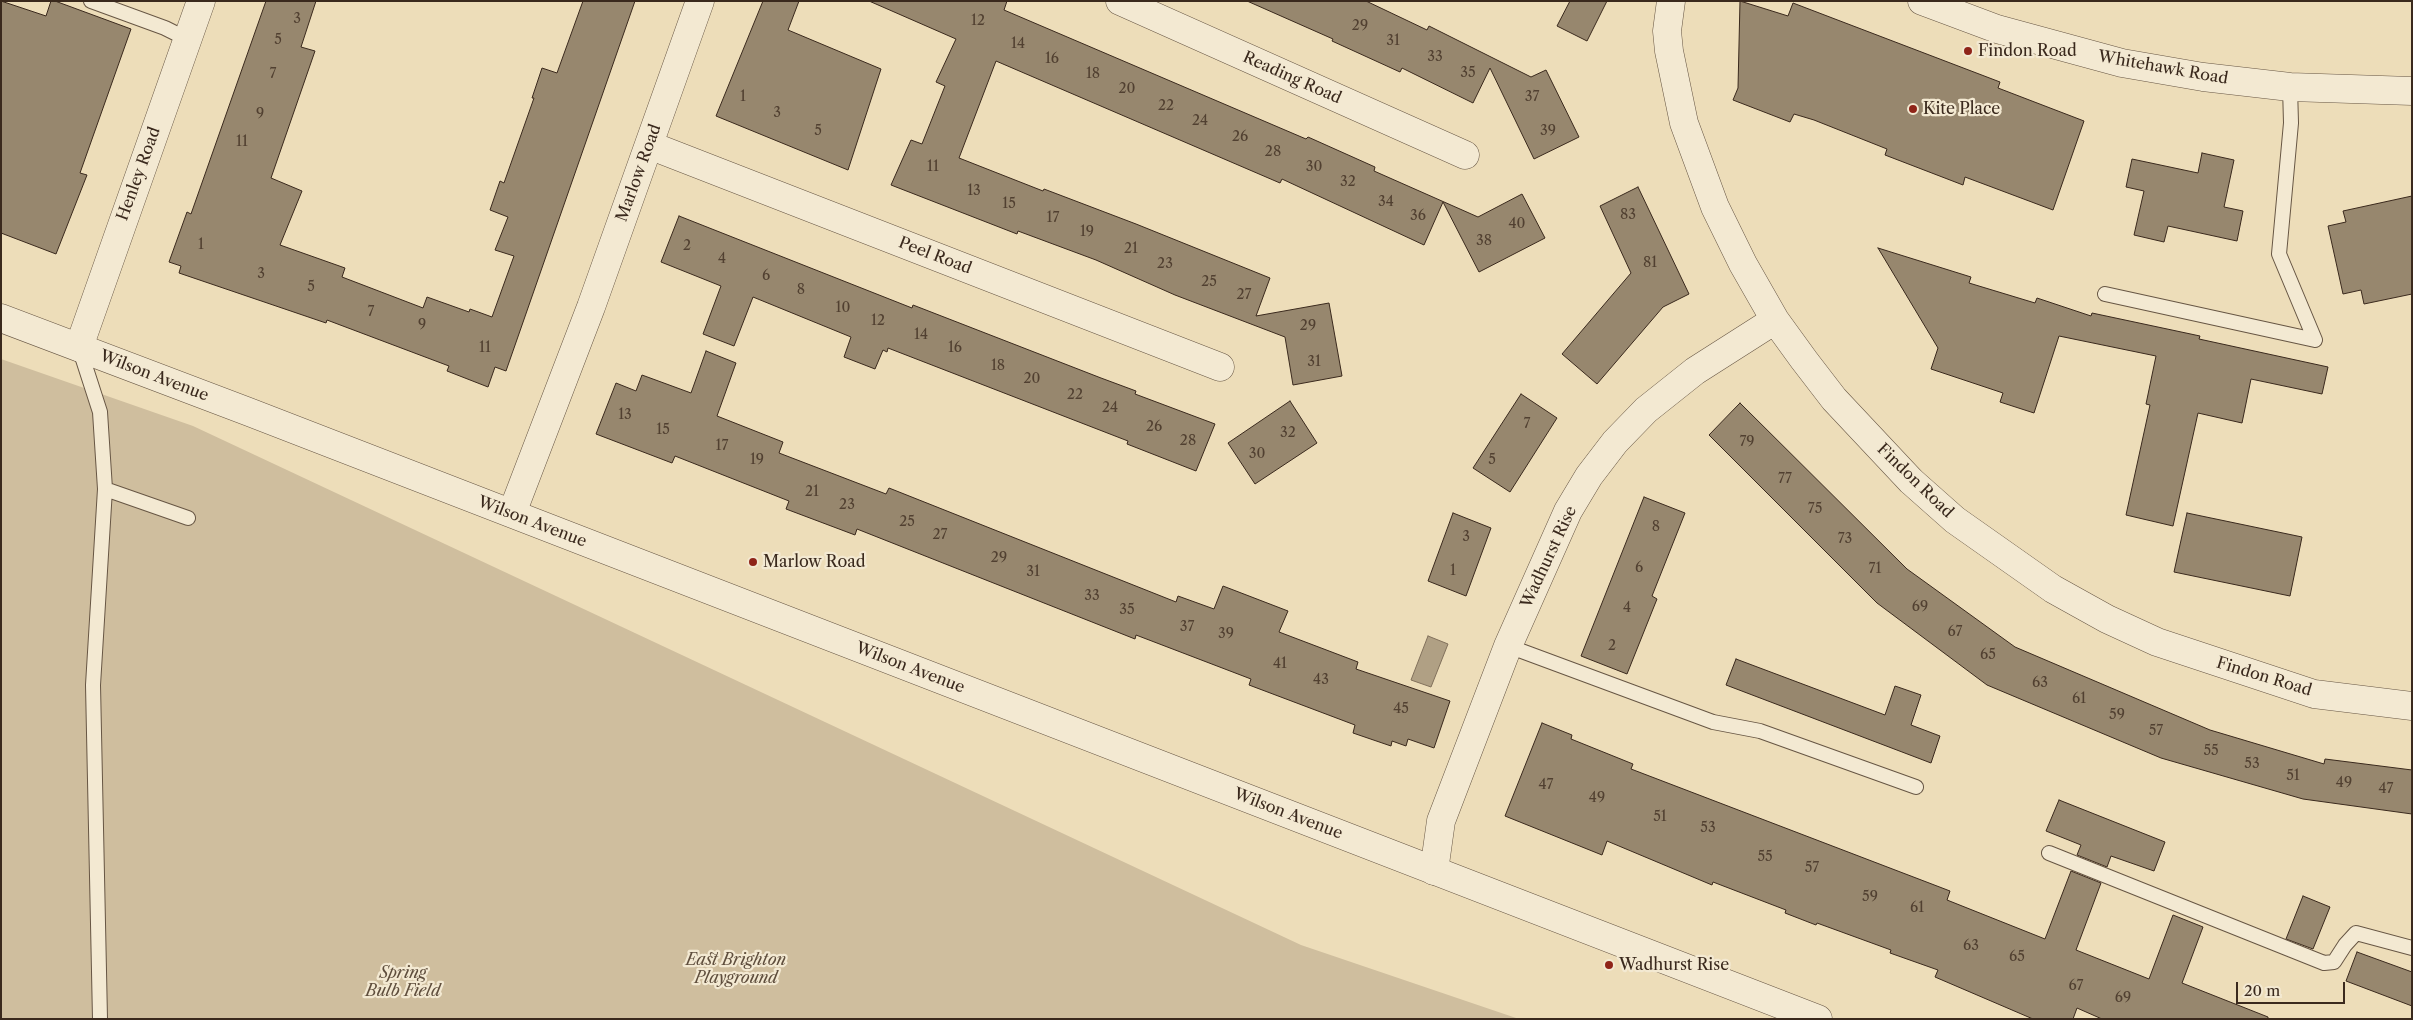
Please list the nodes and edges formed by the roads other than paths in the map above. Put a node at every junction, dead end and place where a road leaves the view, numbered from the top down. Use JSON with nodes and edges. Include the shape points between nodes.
{"nodes":[{"id":1,"x":91,"y":1,"type":"edge"},
{"id":2,"x":201,"y":1,"type":"edge"},
{"id":3,"x":700,"y":1,"type":"edge"},
{"id":4,"x":1120,"y":1,"type":"edge"},
{"id":5,"x":1671,"y":1,"type":"edge"},
{"id":6,"x":1922,"y":1,"type":"edge"},
{"id":7,"x":187,"y":39,"type":"junction"},
{"id":8,"x":2290,"y":87,"type":"junction"},
{"id":9,"x":2412,"y":91,"type":"edge"},
{"id":10,"x":649,"y":145,"type":"junction"},
{"id":11,"x":1465,"y":155,"type":"dead end"},
{"id":12,"x":2105,"y":294,"type":"dead end"},
{"id":13,"x":1,"y":318,"type":"edge"},
{"id":14,"x":1775,"y":320,"type":"junction"},
{"id":15,"x":79,"y":347,"type":"junction"},
{"id":16,"x":1220,"y":367,"type":"dead end"},
{"id":17,"x":106,"y":489,"type":"junction"},
{"id":18,"x":512,"y":514,"type":"junction"},
{"id":19,"x":188,"y":518,"type":"dead end"},
{"id":20,"x":1508,"y":646,"type":"junction"},
{"id":21,"x":2412,"y":706,"type":"edge"},
{"id":22,"x":1916,"y":787,"type":"dead end"},
{"id":23,"x":2049,"y":853,"type":"dead end"},
{"id":24,"x":1434,"y":871,"type":"junction"},
{"id":25,"x":2412,"y":948,"type":"edge"},
{"id":26,"x":100,"y":1019,"type":"edge"},
{"id":27,"x":1818,"y":1019,"type":"edge"}],
"edges":[{"from":1,"to":7,"type":"lane"},
{"from":2,"to":7,"type":"street","name":"Henley Road"},
{"from":3,"to":10,"type":"street","name":"Marlow Road"},
{"from":4,"to":11,"type":"street","name":"Reading Road"},
{"from":5,"to":14,"type":"street","name":"Findon Road","via":[[1668,52],[1690,140],[1715,206]]},
{"from":6,"to":8,"type":"street","name":"Whitehawk Road","via":[[1997,29],[2122,63],[2203,78]]},
{"from":7,"to":15,"type":"street","name":"Henley Road"},
{"from":8,"to":9,"type":"street","name":"Whitehawk Road"},
{"from":8,"to":12,"type":"lane","via":[[2291,123],[2279,254],[2314,340]]},
{"from":10,"to":16,"type":"street","name":"Peel Road"},
{"from":10,"to":18,"type":"street","name":"Marlow Road"},
{"from":13,"to":15,"type":"street","name":"Wilson Avenue"},
{"from":14,"to":20,"type":"street","name":"Wadhurst Rise","via":[[1695,371],[1646,410],[1615,442],[1568,511]]},
{"from":14,"to":21,"type":"street","name":"Findon Road","via":[[1834,399],[1911,481],[1955,520],[2053,589],[2157,642],[2208,660],[2314,694]]},
{"from":15,"to":17,"type":"lane","via":[[100,412]]},
{"from":15,"to":18,"type":"street","name":"Wilson Avenue"},
{"from":17,"to":19,"type":"lane"},
{"from":17,"to":26,"type":"lane","via":[[92,685]]},
{"from":18,"to":24,"type":"street","name":"Wilson Avenue"},
{"from":20,"to":22,"type":"lane","via":[[1713,722],[1760,731]]},
{"from":20,"to":24,"type":"street","name":"Wadhurst Rise","via":[[1441,821]]},
{"from":23,"to":25,"type":"lane","via":[[2324,963],[2334,962],[2356,933]]},
{"from":24,"to":27,"type":"street","name":"Wilson Avenue"}]}
